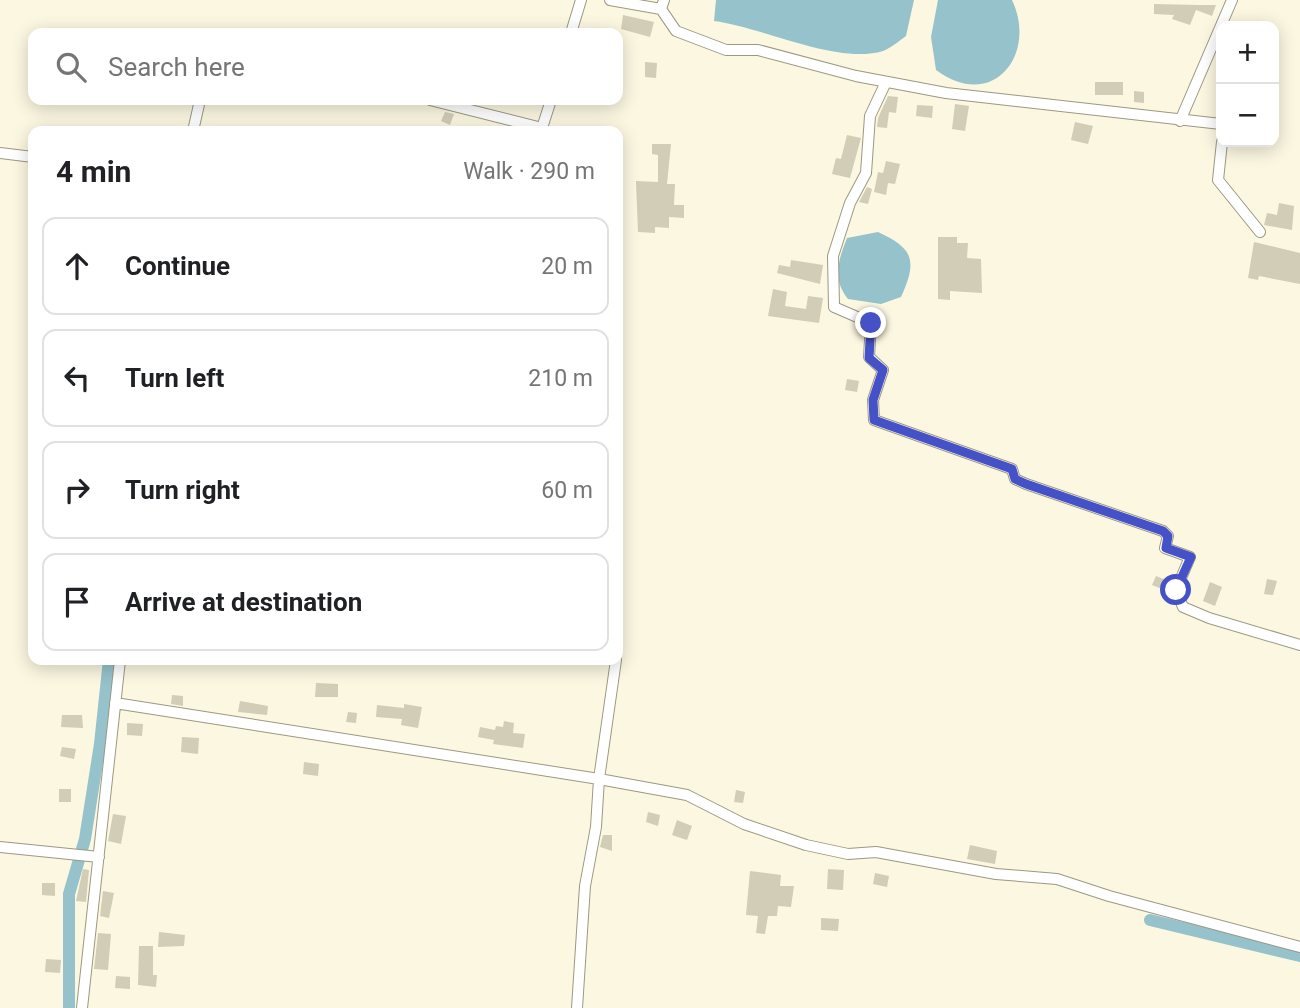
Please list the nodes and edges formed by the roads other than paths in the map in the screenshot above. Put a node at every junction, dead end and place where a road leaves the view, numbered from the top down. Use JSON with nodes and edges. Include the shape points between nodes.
{"nodes":[{"id":1,"x":581,"y":0,"type":"edge"},
{"id":2,"x":610,"y":0,"type":"edge"},
{"id":3,"x":1232,"y":0,"type":"edge"},
{"id":4,"x":663,"y":4,"type":"edge"},
{"id":5,"x":573,"y":28,"type":"edge"},
{"id":6,"x":886,"y":82,"type":"junction"},
{"id":7,"x":199,"y":105,"type":"edge"},
{"id":8,"x":450,"y":105,"type":"edge"},
{"id":9,"x":549,"y":105,"type":"edge"},
{"id":10,"x":1180,"y":121,"type":"junction"},
{"id":11,"x":1216,"y":124,"type":"edge"},
{"id":12,"x":194,"y":126,"type":"edge"},
{"id":13,"x":534,"y":126,"type":"edge"},
{"id":14,"x":543,"y":126,"type":"edge"},
{"id":15,"x":1222,"y":147,"type":"edge"},
{"id":16,"x":0,"y":153,"type":"edge"},
{"id":17,"x":28,"y":156,"type":"edge"},
{"id":18,"x":1260,"y":232,"type":"dead end"},
{"id":19,"x":1300,"y":645,"type":"edge"},
{"id":20,"x":120,"y":665,"type":"edge"},
{"id":21,"x":615,"y":665,"type":"edge"},
{"id":22,"x":116,"y":704,"type":"junction"},
{"id":23,"x":599,"y":779,"type":"junction"},
{"id":24,"x":0,"y":847,"type":"edge"},
{"id":25,"x":93,"y":856,"type":"junction"},
{"id":26,"x":1300,"y":947,"type":"edge"},
{"id":27,"x":82,"y":1008,"type":"edge"},
{"id":28,"x":577,"y":1008,"type":"edge"}],
"edges":[{"from":1,"to":5,"type":"street"},
{"from":2,"to":4,"type":"street"},
{"from":3,"to":10,"type":"street"},
{"from":4,"to":6,"type":"street","via":[[676,31],[726,50],[758,50]]},
{"from":6,"to":10,"type":"street"},
{"from":6,"to":19,"type":"street","via":[[870,116],[866,173],[850,203],[833,256],[834,307],[871,323],[869,358],[883,370],[873,400],[874,420],[1012,469],[1015,479],[1026,484],[1163,531],[1168,536],[1166,548],[1191,557],[1176,590],[1182,607]]},
{"from":7,"to":12,"type":"street"},
{"from":8,"to":13,"type":"street"},
{"from":9,"to":14,"type":"street"},
{"from":10,"to":11,"type":"street"},
{"from":15,"to":18,"type":"street","via":[[1218,180]]},
{"from":16,"to":17,"type":"street"},
{"from":20,"to":22,"type":"street"},
{"from":21,"to":23,"type":"street"},
{"from":22,"to":23,"type":"street"},
{"from":22,"to":25,"type":"street"},
{"from":23,"to":26,"type":"street","via":[[687,795],[744,824],[806,845],[1057,879]]},
{"from":23,"to":28,"type":"street","via":[[585,886]]},
{"from":24,"to":25,"type":"street"},
{"from":25,"to":27,"type":"street"}]}
